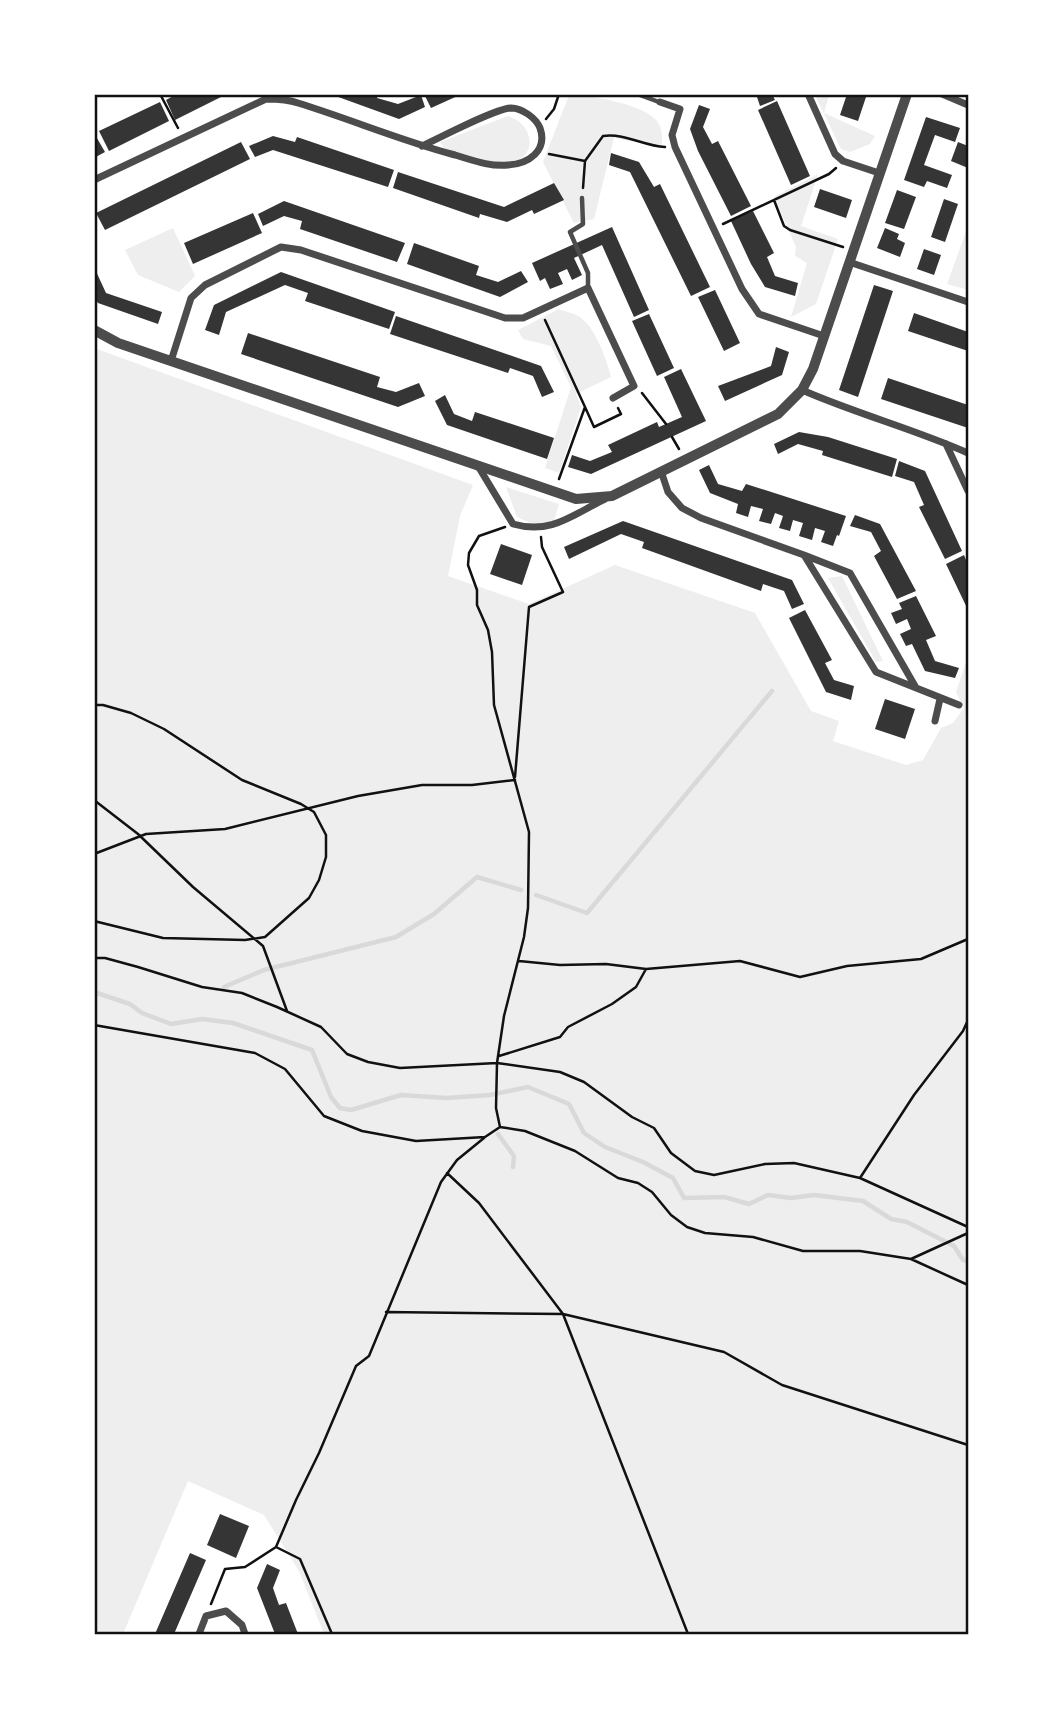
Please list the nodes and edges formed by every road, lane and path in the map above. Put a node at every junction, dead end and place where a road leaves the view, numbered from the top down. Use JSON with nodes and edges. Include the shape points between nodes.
{"nodes":[{"id":1,"x":160,"y":94,"type":"edge"},
{"id":2,"x":559,"y":94,"type":"edge"},
{"id":3,"x":637,"y":94,"type":"edge"},
{"id":4,"x":808,"y":94,"type":"edge"},
{"id":5,"x":907,"y":94,"type":"edge"},
{"id":6,"x":943,"y":94,"type":"edge"},
{"id":7,"x":660,"y":102,"type":"joint"},
{"id":8,"x":968,"y":105,"type":"edge"},
{"id":9,"x":539,"y":127,"type":"junction"},
{"id":10,"x":180,"y":139,"type":"junction"},
{"id":11,"x":422,"y":146,"type":"junction"},
{"id":12,"x":676,"y":147,"type":"junction"},
{"id":13,"x":537,"y":155,"type":"junction"},
{"id":14,"x":585,"y":161,"type":"junction"},
{"id":15,"x":843,"y":161,"type":"junction"},
{"id":16,"x":879,"y":173,"type":"junction"},
{"id":17,"x":94,"y":180,"type":"edge"},
{"id":18,"x":582,"y":198,"type":"joint"},
{"id":19,"x":774,"y":200,"type":"junction"},
{"id":20,"x":714,"y":229,"type":"junction"},
{"id":21,"x":853,"y":250,"type":"junction"},
{"id":22,"x":849,"y":262,"type":"junction"},
{"id":23,"x":588,"y":288,"type":"junction"},
{"id":24,"x":968,"y":302,"type":"edge"},
{"id":25,"x":541,"y":311,"type":"junction"},
{"id":26,"x":94,"y":330,"type":"edge"},
{"id":27,"x":824,"y":336,"type":"junction"},
{"id":28,"x":170,"y":361,"type":"junction"},
{"id":29,"x":634,"y":386,"type":"junction"},
{"id":30,"x":803,"y":390,"type":"junction"},
{"id":31,"x":613,"y":398,"type":"joint"},
{"id":32,"x":585,"y":407,"type":"junction"},
{"id":33,"x":666,"y":424,"type":"dead end"},
{"id":34,"x":946,"y":443,"type":"junction"},
{"id":35,"x":968,"y":453,"type":"edge"},
{"id":36,"x":477,"y":465,"type":"junction"},
{"id":37,"x":661,"y":471,"type":"junction"},
{"id":38,"x":555,"y":491,"type":"junction"},
{"id":39,"x":968,"y":491,"type":"edge"},
{"id":40,"x":612,"y":496,"type":"junction"},
{"id":41,"x":513,"y":524,"type":"junction"},
{"id":42,"x":540,"y":529,"type":"junction"},
{"id":43,"x":804,"y":555,"type":"junction"},
{"id":44,"x":915,"y":687,"type":"junction"},
{"id":45,"x":940,"y":699,"type":"junction"},
{"id":46,"x":94,"y":705,"type":"edge"},
{"id":47,"x":959,"y":705,"type":"dead end"},
{"id":48,"x":935,"y":721,"type":"dead end"},
{"id":49,"x":515,"y":780,"type":"junction"},
{"id":50,"x":94,"y":800,"type":"edge"},
{"id":51,"x":307,"y":808,"type":"junction"},
{"id":52,"x":140,"y":836,"type":"junction"},
{"id":53,"x":94,"y":854,"type":"edge"},
{"id":54,"x":94,"y":921,"type":"edge"},
{"id":55,"x":255,"y":938,"type":"junction"},
{"id":56,"x":968,"y":939,"type":"edge"},
{"id":57,"x":94,"y":958,"type":"edge"},
{"id":58,"x":518,"y":961,"type":"junction"},
{"id":59,"x":646,"y":969,"type":"junction"},
{"id":60,"x":287,"y":1011,"type":"junction"},
{"id":61,"x":968,"y":1020,"type":"edge"},
{"id":62,"x":94,"y":1025,"type":"edge"},
{"id":63,"x":499,"y":1056,"type":"junction"},
{"id":64,"x":497,"y":1063,"type":"junction"},
{"id":65,"x":500,"y":1127,"type":"junction"},
{"id":66,"x":485,"y":1137,"type":"junction"},
{"id":67,"x":447,"y":1173,"type":"junction"},
{"id":68,"x":860,"y":1178,"type":"junction"},
{"id":69,"x":968,"y":1227,"type":"edge"},
{"id":70,"x":968,"y":1233,"type":"edge"},
{"id":71,"x":911,"y":1259,"type":"junction"},
{"id":72,"x":968,"y":1285,"type":"edge"},
{"id":73,"x":386,"y":1312,"type":"junction"},
{"id":74,"x":563,"y":1314,"type":"junction"},
{"id":75,"x":968,"y":1445,"type":"edge"},
{"id":76,"x":276,"y":1547,"type":"junction"},
{"id":77,"x":206,"y":1616,"type":"junction"},
{"id":78,"x":199,"y":1634,"type":"edge"},
{"id":79,"x":245,"y":1634,"type":"edge"},
{"id":80,"x":332,"y":1634,"type":"edge"},
{"id":81,"x":688,"y":1634,"type":"edge"}],
"edges":[{"from":1,"to":10,"type":"path"},
{"from":2,"to":9,"type":"path"},
{"from":3,"to":7,"type":"lane"},
{"from":4,"to":15,"type":"street","via":[[835,154]]},
{"from":5,"to":16,"type":"street"},
{"from":6,"to":8,"type":"street"},
{"from":7,"to":12,"type":"street","via":[[680,109],[672,135]]},
{"from":9,"to":11,"type":"street","via":[[530,114],[512,108]]},
{"from":9,"to":13,"type":"street","via":[[542,142]]},
{"from":10,"to":11,"type":"street","via":[[266,99],[276,99],[294,101]]},
{"from":10,"to":17,"type":"street"},
{"from":11,"to":13,"type":"street","via":[[507,166]]},
{"from":12,"to":14,"type":"path","via":[[654,146],[616,134],[603,136]]},
{"from":12,"to":20,"type":"street"},
{"from":13,"to":14,"type":"path"},
{"from":14,"to":18,"type":"path"},
{"from":15,"to":16,"type":"street"},
{"from":15,"to":19,"type":"path","via":[[829,174]]},
{"from":16,"to":21,"type":"street"},
{"from":18,"to":23,"type":"lane","via":[[583,224],[570,232],[588,273]]},
{"from":19,"to":20,"type":"path"},
{"from":19,"to":21,"type":"path","via":[[790,230]]},
{"from":20,"to":27,"type":"street","via":[[741,289],[759,314]]},
{"from":21,"to":22,"type":"street"},
{"from":22,"to":24,"type":"street"},
{"from":22,"to":27,"type":"street"},
{"from":23,"to":25,"type":"street"},
{"from":23,"to":29,"type":"street"},
{"from":25,"to":28,"type":"street","via":[[505,318],[281,247],[205,285],[191,298]]},
{"from":25,"to":32,"type":"path"},
{"from":26,"to":28,"type":"street"},
{"from":27,"to":30,"type":"street"},
{"from":28,"to":36,"type":"street"},
{"from":29,"to":31,"type":"street"},
{"from":29,"to":33,"type":"path"},
{"from":30,"to":34,"type":"street"},
{"from":30,"to":37,"type":"street","via":[[778,414]]},
{"from":31,"to":32,"type":"path","via":[[621,414],[594,427]]},
{"from":32,"to":38,"type":"path"},
{"from":34,"to":35,"type":"street"},
{"from":34,"to":39,"type":"street"},
{"from":36,"to":38,"type":"street"},
{"from":36,"to":41,"type":"street"},
{"from":37,"to":40,"type":"street"},
{"from":37,"to":43,"type":"street","via":[[668,492],[682,509]]},
{"from":38,"to":40,"type":"street","via":[[576,499]]},
{"from":40,"to":42,"type":"street"},
{"from":41,"to":42,"type":"street"},
{"from":41,"to":49,"type":"path","via":[[479,536],[468,565],[488,630],[494,705]]},
{"from":42,"to":49,"type":"path","via":[[542,547],[563,592],[529,607]]},
{"from":43,"to":44,"type":"street","via":[[876,672]]},
{"from":43,"to":44,"type":"street","via":[[850,573]]},
{"from":44,"to":45,"type":"street"},
{"from":45,"to":47,"type":"street"},
{"from":45,"to":48,"type":"street"},
{"from":46,"to":51,"type":"path","via":[[131,713],[242,780]]},
{"from":49,"to":51,"type":"path","via":[[422,785]]},
{"from":49,"to":58,"type":"path","via":[[529,832],[528,908]]},
{"from":50,"to":52,"type":"path"},
{"from":51,"to":52,"type":"path","via":[[225,829]]},
{"from":51,"to":55,"type":"path","via":[[326,835],[319,880],[309,898],[286,919],[265,937]]},
{"from":52,"to":53,"type":"path"},
{"from":52,"to":55,"type":"path"},
{"from":54,"to":55,"type":"path","via":[[163,938]]},
{"from":55,"to":60,"type":"path","via":[[263,946]]},
{"from":56,"to":59,"type":"path","via":[[921,959],[847,966],[800,977],[740,961]]},
{"from":57,"to":60,"type":"path","via":[[242,993]]},
{"from":58,"to":59,"type":"path"},
{"from":58,"to":63,"type":"path"},
{"from":59,"to":63,"type":"path","via":[[636,987],[568,1027],[560,1038]]},
{"from":60,"to":64,"type":"path","via":[[321,1027],[347,1054],[368,1062],[400,1068]]},
{"from":61,"to":68,"type":"path"},
{"from":62,"to":66,"type":"path","via":[[255,1053],[285,1069],[324,1116],[362,1131],[416,1141]]},
{"from":63,"to":64,"type":"path"},
{"from":64,"to":65,"type":"path"},
{"from":64,"to":68,"type":"path","via":[[560,1072],[584,1082],[654,1128],[671,1153],[695,1171],[714,1175],[794,1163]]},
{"from":65,"to":66,"type":"path"},
{"from":65,"to":71,"type":"path","via":[[525,1131],[575,1151],[618,1178],[638,1183],[687,1227],[705,1233],[753,1237],[803,1251],[860,1251]]},
{"from":66,"to":67,"type":"path"},
{"from":67,"to":73,"type":"path"},
{"from":67,"to":74,"type":"path","via":[[479,1203]]},
{"from":68,"to":69,"type":"path"},
{"from":70,"to":71,"type":"path"},
{"from":71,"to":72,"type":"path"},
{"from":73,"to":74,"type":"path"},
{"from":73,"to":76,"type":"path","via":[[369,1356],[356,1366]]},
{"from":74,"to":75,"type":"path","via":[[724,1352],[782,1385]]},
{"from":74,"to":81,"type":"path"},
{"from":76,"to":77,"type":"path","via":[[245,1567],[225,1569]]},
{"from":76,"to":80,"type":"path","via":[[300,1559]]},
{"from":77,"to":78,"type":"street"},
{"from":77,"to":79,"type":"street","via":[[226,1611]]}]}
